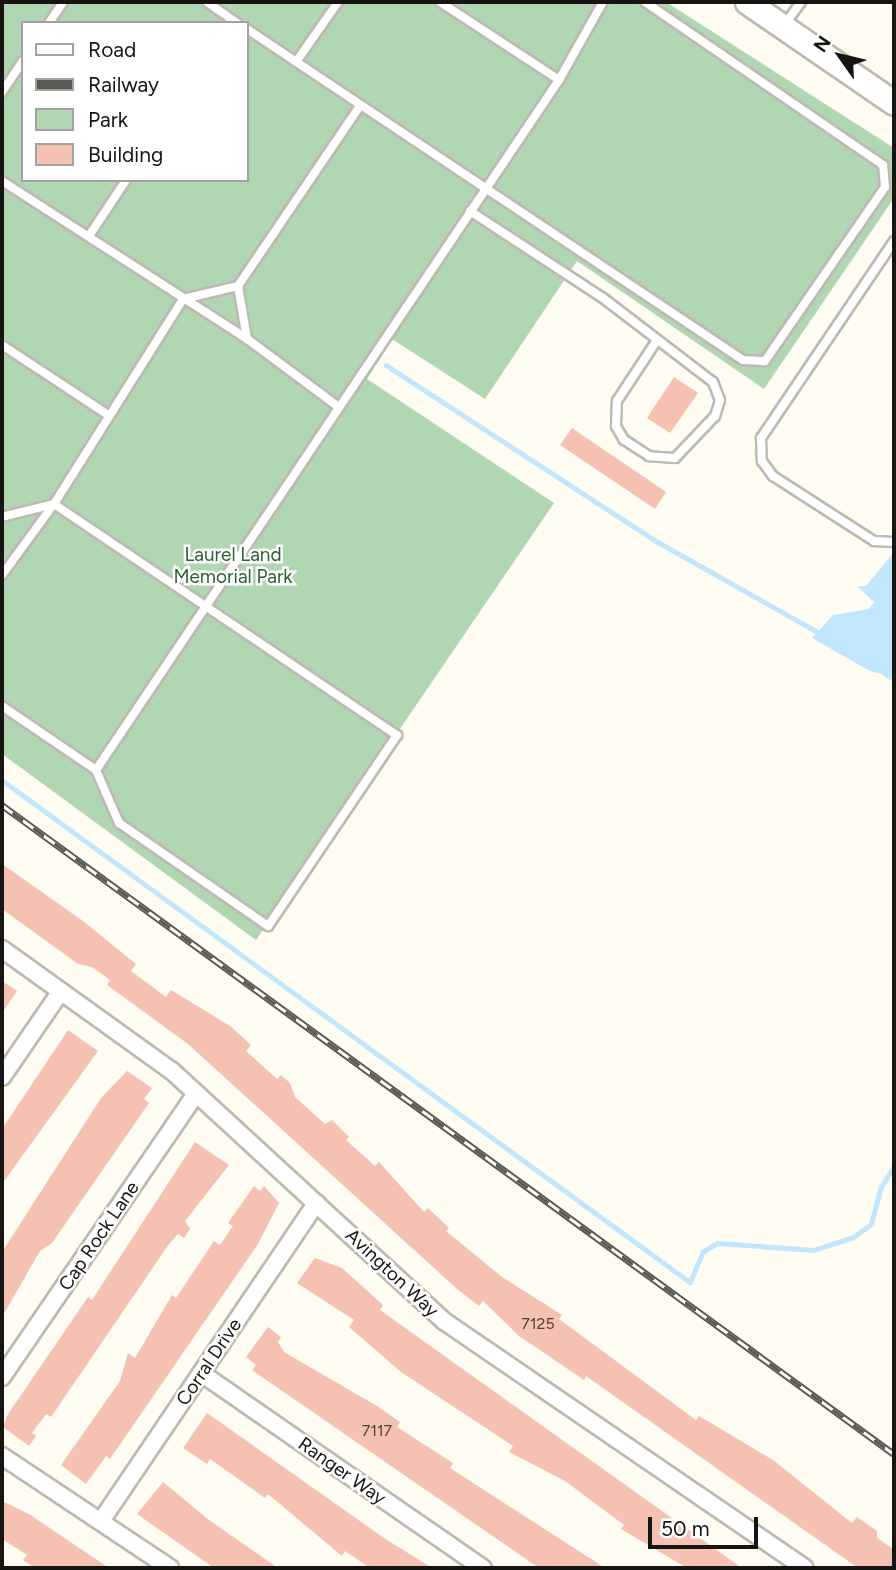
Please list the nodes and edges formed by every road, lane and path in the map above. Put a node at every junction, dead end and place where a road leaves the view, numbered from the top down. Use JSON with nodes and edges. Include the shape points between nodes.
{"nodes":[{"id":1,"x":63,"y":2,"type":"edge"},
{"id":2,"x":207,"y":2,"type":"edge"},
{"id":3,"x":338,"y":2,"type":"edge"},
{"id":4,"x":440,"y":2,"type":"edge"},
{"id":5,"x":603,"y":2,"type":"edge"},
{"id":6,"x":645,"y":2,"type":"edge"},
{"id":7,"x":747,"y":2,"type":"edge"},
{"id":8,"x":802,"y":2,"type":"edge"},
{"id":9,"x":50,"y":21,"type":"edge"},
{"id":10,"x":234,"y":21,"type":"edge"},
{"id":11,"x":784,"y":27,"type":"junction"},
{"id":12,"x":248,"y":30,"type":"edge"},
{"id":13,"x":296,"y":62,"type":"junction"},
{"id":14,"x":21,"y":64,"type":"edge"},
{"id":15,"x":559,"y":79,"type":"junction"},
{"id":16,"x":2,"y":92,"type":"edge"},
{"id":17,"x":894,"y":103,"type":"edge"},
{"id":18,"x":360,"y":106,"type":"junction"},
{"id":19,"x":2,"y":181,"type":"edge"},
{"id":20,"x":125,"y":182,"type":"edge"},
{"id":21,"x":484,"y":189,"type":"junction"},
{"id":22,"x":470,"y":211,"type":"junction"},
{"id":23,"x":89,"y":236,"type":"junction"},
{"id":24,"x":894,"y":241,"type":"edge"},
{"id":25,"x":238,"y":286,"type":"junction"},
{"id":26,"x":183,"y":299,"type":"junction"},
{"id":27,"x":247,"y":339,"type":"junction"},
{"id":28,"x":657,"y":340,"type":"junction"},
{"id":29,"x":2,"y":345,"type":"edge"},
{"id":30,"x":336,"y":405,"type":"junction"},
{"id":31,"x":108,"y":415,"type":"junction"},
{"id":32,"x":54,"y":504,"type":"junction"},
{"id":33,"x":2,"y":517,"type":"edge"},
{"id":34,"x":894,"y":541,"type":"edge"},
{"id":35,"x":2,"y":575,"type":"edge"},
{"id":36,"x":206,"y":603,"type":"junction"},
{"id":37,"x":2,"y":706,"type":"edge"},
{"id":38,"x":96,"y":770,"type":"junction"},
{"id":39,"x":2,"y":949,"type":"edge"},
{"id":40,"x":61,"y":991,"type":"junction"},
{"id":41,"x":2,"y":1077,"type":"edge"},
{"id":42,"x":196,"y":1094,"type":"junction"},
{"id":43,"x":316,"y":1203,"type":"junction"},
{"id":44,"x":201,"y":1373,"type":"junction"},
{"id":45,"x":2,"y":1377,"type":"edge"},
{"id":46,"x":2,"y":1456,"type":"edge"},
{"id":47,"x":101,"y":1521,"type":"junction"},
{"id":48,"x":794,"y":1565,"type":"edge"},
{"id":49,"x":170,"y":1568,"type":"edge"},
{"id":50,"x":483,"y":1568,"type":"edge"}],
"edges":[{"from":1,"to":9,"type":"lane"},
{"from":2,"to":10,"type":"lane"},
{"from":3,"to":13,"type":"lane"},
{"from":4,"to":15,"type":"lane"},
{"from":5,"to":15,"type":"lane"},
{"from":6,"to":21,"type":"lane","via":[[883,165],[885,187],[776,351],[765,361],[743,360]]},
{"from":7,"to":11,"type":"main road"},
{"from":8,"to":11,"type":"lane"},
{"from":11,"to":17,"type":"main road"},
{"from":12,"to":13,"type":"lane"},
{"from":13,"to":18,"type":"lane"},
{"from":14,"to":16,"type":"lane"},
{"from":15,"to":21,"type":"lane"},
{"from":18,"to":21,"type":"lane"},
{"from":18,"to":25,"type":"lane"},
{"from":19,"to":23,"type":"lane"},
{"from":20,"to":23,"type":"lane"},
{"from":21,"to":22,"type":"lane"},
{"from":22,"to":28,"type":"lane"},
{"from":22,"to":30,"type":"lane"},
{"from":23,"to":26,"type":"lane"},
{"from":24,"to":34,"type":"lane","via":[[761,438],[762,461],[773,476],[874,541]]},
{"from":25,"to":26,"type":"lane"},
{"from":25,"to":27,"type":"lane"},
{"from":26,"to":27,"type":"lane"},
{"from":26,"to":31,"type":"lane"},
{"from":27,"to":30,"type":"lane"},
{"from":28,"to":28,"type":"lane","via":[[713,383],[720,400],[715,416],[675,458],[649,456],[624,440],[616,426],[617,401]]},
{"from":29,"to":31,"type":"lane"},
{"from":30,"to":36,"type":"lane"},
{"from":31,"to":32,"type":"lane"},
{"from":32,"to":33,"type":"lane"},
{"from":32,"to":35,"type":"lane"},
{"from":32,"to":36,"type":"lane"},
{"from":36,"to":38,"type":"lane"},
{"from":36,"to":38,"type":"lane","via":[[397,735],[268,926],[119,823]]},
{"from":37,"to":38,"type":"lane"},
{"from":39,"to":40,"type":"street","name":"Avington Way"},
{"from":40,"to":41,"type":"street"},
{"from":40,"to":42,"type":"street","name":"Avington Way"},
{"from":42,"to":43,"type":"street","name":"Avington Way"},
{"from":42,"to":45,"type":"street","name":"Cap Rock Lane"},
{"from":43,"to":44,"type":"street","name":"Corral Drive"},
{"from":43,"to":48,"type":"street","name":"Avington Way","via":[[444,1321]]},
{"from":44,"to":47,"type":"street","name":"Corral Drive"},
{"from":44,"to":50,"type":"street","name":"Ranger Way"},
{"from":46,"to":47,"type":"street"},
{"from":47,"to":49,"type":"street"}]}
